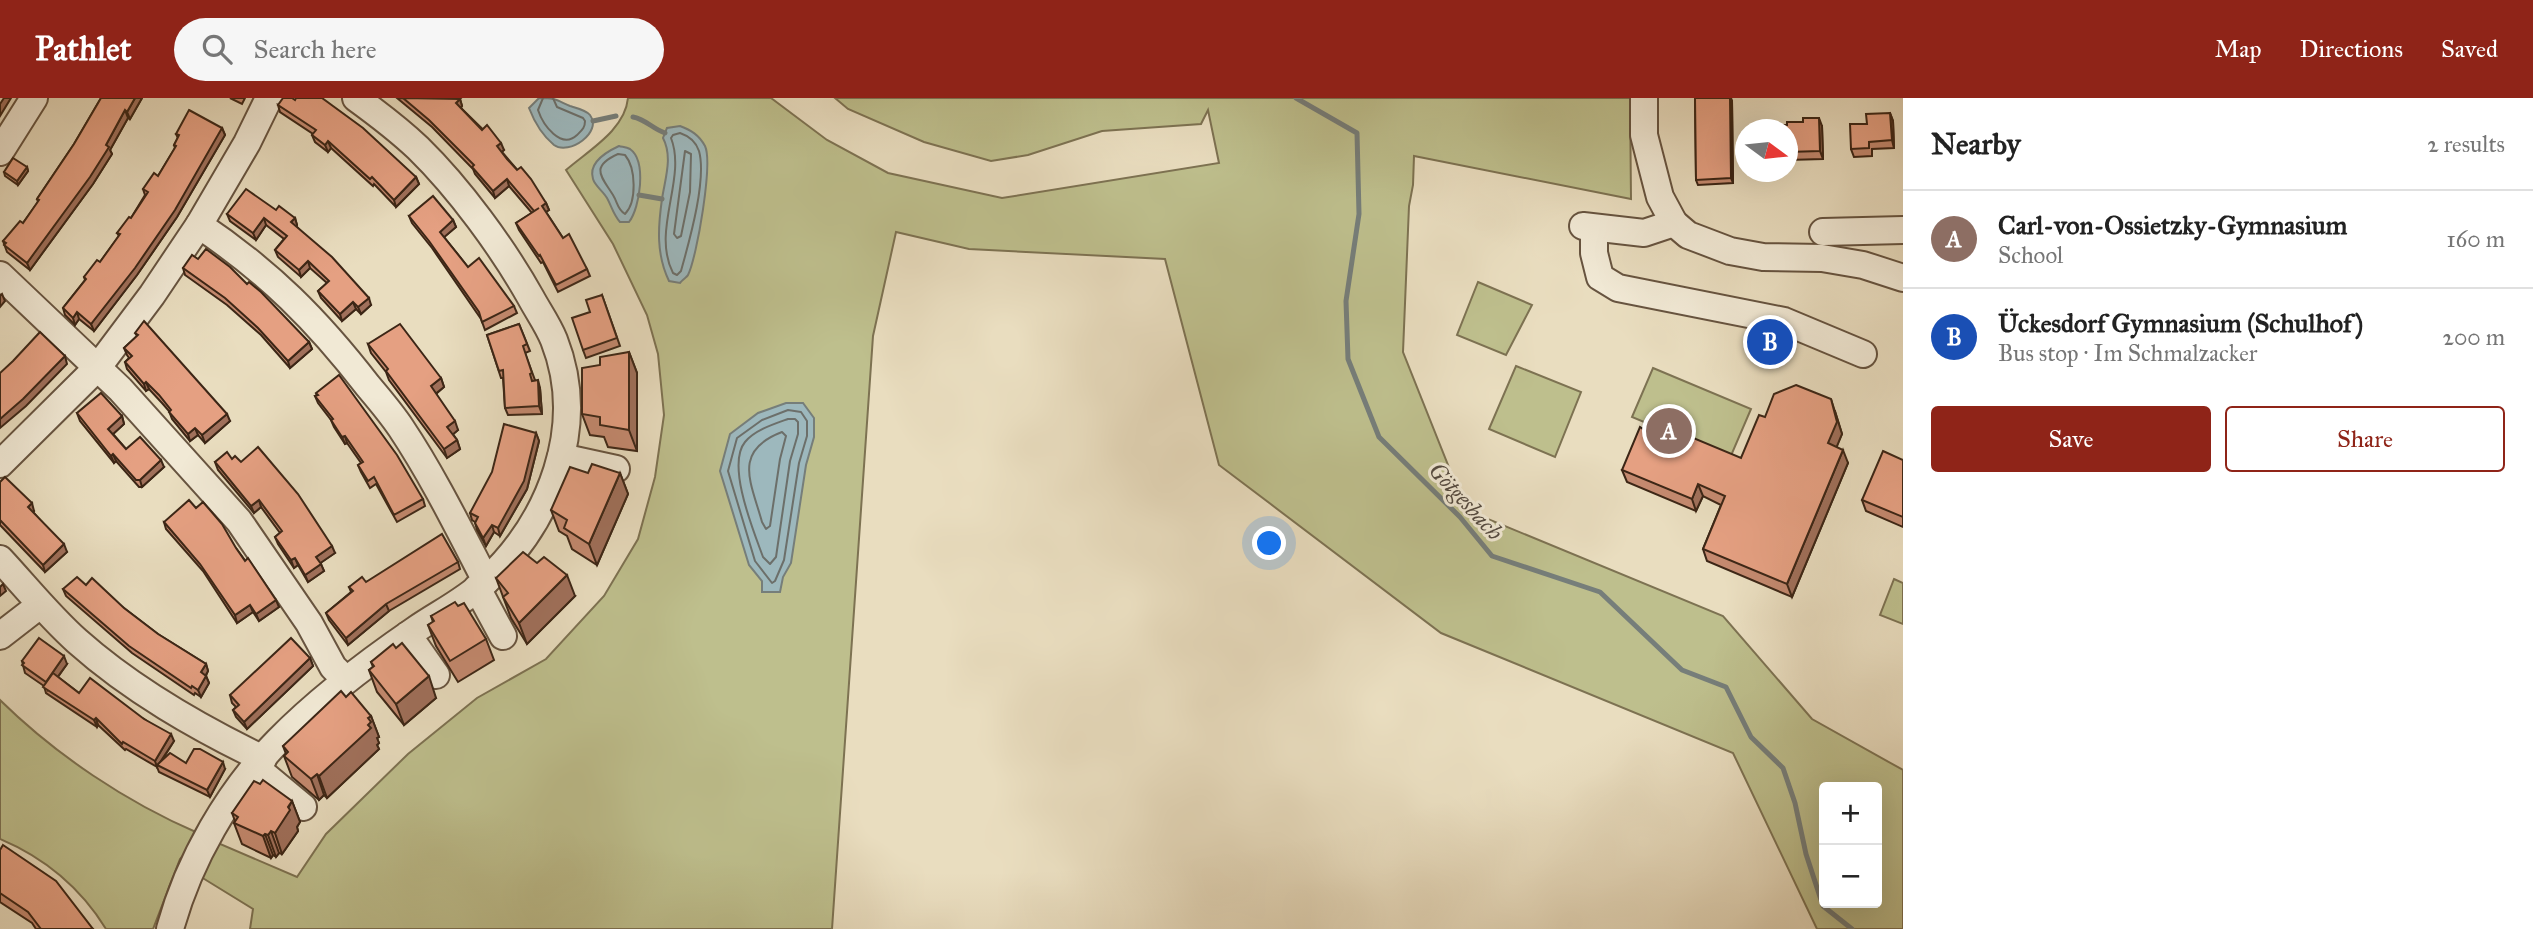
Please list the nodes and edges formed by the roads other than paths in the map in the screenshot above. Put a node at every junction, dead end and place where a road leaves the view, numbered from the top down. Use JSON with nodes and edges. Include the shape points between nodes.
{"nodes":[{"id":1,"x":34,"y":98,"type":"edge"},
{"id":2,"x":269,"y":98,"type":"edge"},
{"id":3,"x":356,"y":98,"type":"edge"},
{"id":4,"x":1644,"y":98,"type":"edge"},
{"id":5,"x":0,"y":152,"type":"edge"},
{"id":6,"x":1675,"y":223,"type":"junction"},
{"id":7,"x":199,"y":225,"type":"junction"},
{"id":8,"x":1903,"y":230,"type":"edge"},
{"id":9,"x":1824,"y":233,"type":"dead end"},
{"id":10,"x":0,"y":275,"type":"edge"},
{"id":11,"x":1903,"y":278,"type":"edge"},
{"id":12,"x":1863,"y":354,"type":"dead end"},
{"id":13,"x":97,"y":367,"type":"junction"},
{"id":14,"x":561,"y":457,"type":"junction"},
{"id":15,"x":0,"y":464,"type":"edge"},
{"id":16,"x":616,"y":469,"type":"edge"},
{"id":17,"x":0,"y":559,"type":"edge"},
{"id":18,"x":482,"y":585,"type":"junction"},
{"id":19,"x":40,"y":605,"type":"junction"},
{"id":20,"x":408,"y":635,"type":"junction"},
{"id":21,"x":0,"y":636,"type":"edge"},
{"id":22,"x":503,"y":636,"type":"dead end"},
{"id":23,"x":436,"y":675,"type":"dead end"},
{"id":24,"x":346,"y":680,"type":"junction"},
{"id":25,"x":260,"y":763,"type":"junction"},
{"id":26,"x":303,"y":807,"type":"dead end"},
{"id":27,"x":170,"y":929,"type":"edge"}],
"edges":[{"from":1,"to":5,"type":"street"},
{"from":2,"to":7,"type":"street"},
{"from":3,"to":14,"type":"street","via":[[419,149],[511,264],[554,340],[566,391]]},
{"from":4,"to":6,"type":"street","via":[[1644,135],[1660,197]]},
{"from":6,"to":11,"type":"street","via":[[1721,248],[1763,257],[1822,258]]},
{"from":6,"to":12,"type":"street","via":[[1644,233],[1588,228],[1600,277],[1618,288],[1784,321]]},
{"from":7,"to":13,"type":"street"},
{"from":7,"to":18,"type":"street","via":[[267,274],[347,358],[400,426],[440,493]]},
{"from":8,"to":9,"type":"street"},
{"from":10,"to":13,"type":"street"},
{"from":13,"to":15,"type":"street"},
{"from":13,"to":24,"type":"street","via":[[239,521],[309,623],[333,667]]},
{"from":14,"to":16,"type":"street"},
{"from":14,"to":18,"type":"street","via":[[545,502],[524,539]]},
{"from":17,"to":19,"type":"street"},
{"from":18,"to":20,"type":"street"},
{"from":18,"to":22,"type":"street"},
{"from":19,"to":21,"type":"street"},
{"from":19,"to":25,"type":"street","via":[[130,682]]},
{"from":20,"to":23,"type":"street"},
{"from":20,"to":24,"type":"street"},
{"from":24,"to":25,"type":"street"},
{"from":25,"to":26,"type":"street"},
{"from":25,"to":27,"type":"street","via":[[211,831]]}]}
